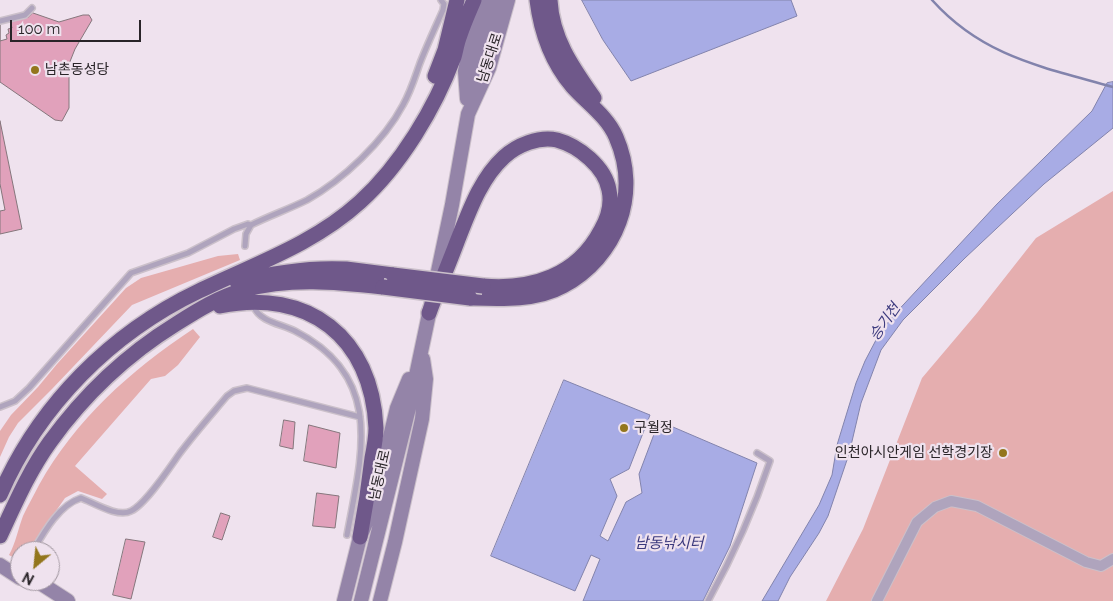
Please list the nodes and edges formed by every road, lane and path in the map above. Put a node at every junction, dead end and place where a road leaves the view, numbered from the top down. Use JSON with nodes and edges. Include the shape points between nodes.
{"nodes":[{"id":1,"x":474,"y":0,"type":"edge"},
{"id":2,"x":480,"y":0,"type":"edge"},
{"id":3,"x":494,"y":0,"type":"edge"},
{"id":4,"x":508,"y":0,"type":"edge"},
{"id":5,"x":537,"y":0,"type":"edge"},
{"id":6,"x":550,"y":0,"type":"edge"},
{"id":7,"x":447,"y":1,"type":"edge"},
{"id":8,"x":32,"y":8,"type":"dead end"},
{"id":9,"x":0,"y":21,"type":"edge"},
{"id":10,"x":468,"y":114,"type":"junction"},
{"id":11,"x":610,"y":125,"type":"junction"},
{"id":12,"x":398,"y":160,"type":"junction"},
{"id":13,"x":251,"y":225,"type":"junction"},
{"id":14,"x":246,"y":246,"type":"dead end"},
{"id":15,"x":197,"y":292,"type":"junction"},
{"id":16,"x":254,"y":307,"type":"dead end"},
{"id":17,"x":196,"y":311,"type":"junction"},
{"id":18,"x":429,"y":312,"type":"junction"},
{"id":19,"x":421,"y":351,"type":"junction"},
{"id":20,"x":0,"y":407,"type":"edge"},
{"id":21,"x":360,"y":416,"type":"junction"},
{"id":22,"x":757,"y":452,"type":"dead end"},
{"id":23,"x":0,"y":495,"type":"edge"},
{"id":24,"x":1,"y":533,"type":"edge"},
{"id":25,"x":354,"y":536,"type":"junction"},
{"id":26,"x":40,"y":541,"type":"edge"},
{"id":27,"x":1113,"y":559,"type":"edge"},
{"id":28,"x":39,"y":591,"type":"edge"},
{"id":29,"x":52,"y":591,"type":"edge"},
{"id":30,"x":54,"y":601,"type":"edge"},
{"id":31,"x":68,"y":601,"type":"edge"},
{"id":32,"x":344,"y":601,"type":"edge"},
{"id":33,"x":361,"y":601,"type":"edge"},
{"id":34,"x":380,"y":601,"type":"edge"},
{"id":35,"x":708,"y":601,"type":"edge"},
{"id":36,"x":877,"y":601,"type":"edge"}],
"edges":[{"from":1,"to":12,"type":"highway","via":[[436,96]]},
{"from":2,"to":10,"type":"main road","name":"남동대로","via":[[465,71]]},
{"from":3,"to":10,"type":"main road"},
{"from":4,"to":10,"type":"main road","name":"남동대로","via":[[489,68]]},
{"from":5,"to":11,"type":"highway","via":[[551,56],[572,86]]},
{"from":6,"to":11,"type":"highway","via":[[557,35],[569,62]]},
{"from":7,"to":12,"type":"highway","via":[[441,59],[424,106]]},
{"from":7,"to":13,"type":"lane","via":[[402,107],[372,148],[334,182],[307,200]]},
{"from":8,"to":9,"type":"lane","via":[[25,15]]},
{"from":10,"to":18,"type":"main road","name":"남동대로"},
{"from":11,"to":17,"type":"highway","bridge":true,"via":[[623,159],[624,210],[602,255],[562,287],[508,299],[313,281],[244,290]]},
{"from":12,"to":15,"type":"highway","via":[[360,201],[330,226],[298,246]]},
{"from":13,"to":14,"type":"lane","via":[[246,234]]},
{"from":13,"to":20,"type":"lane","via":[[234,229],[188,253],[131,273],[29,388],[15,401]]},
{"from":15,"to":18,"type":"highway","bridge":true,"via":[[267,274],[302,270],[344,269],[393,275],[483,286],[504,288],[547,279],[581,258],[606,223],[609,189],[589,158],[556,140],[537,140],[504,156],[472,204]]},
{"from":15,"to":23,"type":"highway","via":[[143,324],[87,368],[32,434]]},
{"from":16,"to":21,"type":"lane","via":[[261,317],[310,339],[332,356],[354,390]]},
{"from":17,"to":24,"type":"highway","via":[[148,341],[76,408],[44,451]]},
{"from":17,"to":25,"type":"highway","via":[[248,302],[292,307],[314,316],[349,344],[372,391],[376,429],[369,488]]},
{"from":18,"to":19,"type":"main road","name":"남동대로"},
{"from":19,"to":25,"type":"main road","name":"남동대로","via":[[397,408],[373,508]]},
{"from":19,"to":33,"type":"main road","name":"남동대로"},
{"from":19,"to":34,"type":"main road","name":"남동대로","via":[[426,380],[422,419]]},
{"from":21,"to":25,"type":"lane","via":[[362,430]]},
{"from":21,"to":26,"type":"lane","via":[[247,388],[234,391],[131,512],[109,510],[81,498],[73,500]]},
{"from":22,"to":35,"type":"lane","via":[[770,461],[759,494]]},
{"from":25,"to":32,"type":"main road","name":"남동대로"},
{"from":27,"to":36,"type":"street","via":[[1101,566],[1086,562],[977,506],[951,501],[935,507],[917,522]]},
{"from":28,"to":30,"type":"main road"},
{"from":29,"to":31,"type":"main road"}]}
